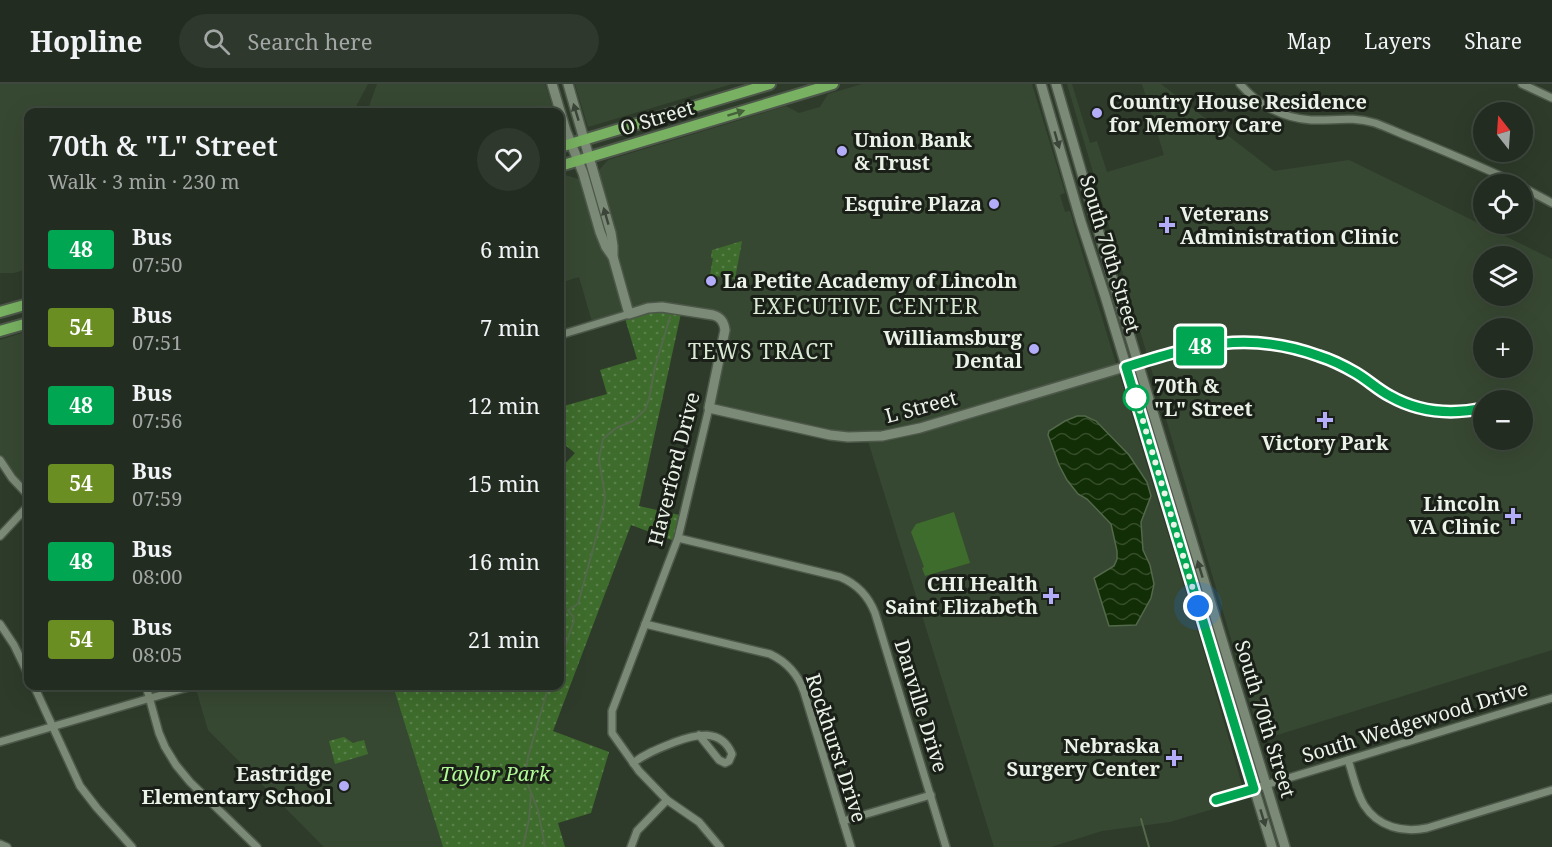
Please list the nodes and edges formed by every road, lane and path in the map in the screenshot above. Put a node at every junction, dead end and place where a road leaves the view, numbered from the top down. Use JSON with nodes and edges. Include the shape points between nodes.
{"nodes":[{"id":1,"x":552,"y":84,"type":"edge"},
{"id":2,"x":568,"y":84,"type":"edge"},
{"id":3,"x":770,"y":84,"type":"edge"},
{"id":4,"x":833,"y":84,"type":"edge"},
{"id":5,"x":1041,"y":84,"type":"edge"},
{"id":6,"x":1056,"y":84,"type":"edge"},
{"id":7,"x":1240,"y":84,"type":"edge"},
{"id":8,"x":1522,"y":84,"type":"edge"},
{"id":9,"x":1552,"y":98,"type":"edge"},
{"id":10,"x":560,"y":108,"type":"edge"},
{"id":11,"x":564,"y":121,"type":"edge"},
{"id":12,"x":584,"y":140,"type":"junction"},
{"id":13,"x":571,"y":143,"type":"junction"},
{"id":14,"x":564,"y":146,"type":"edge"},
{"id":15,"x":583,"y":159,"type":"junction"},
{"id":16,"x":564,"y":165,"type":"edge"},
{"id":17,"x":1497,"y":174,"type":"edge"},
{"id":18,"x":1533,"y":193,"type":"edge"},
{"id":19,"x":1552,"y":203,"type":"edge"},
{"id":20,"x":24,"y":305,"type":"edge"},
{"id":21,"x":0,"y":312,"type":"edge"},
{"id":22,"x":629,"y":314,"type":"junction"},
{"id":23,"x":24,"y":324,"type":"edge"},
{"id":24,"x":0,"y":332,"type":"edge"},
{"id":25,"x":564,"y":334,"type":"edge"},
{"id":26,"x":1138,"y":363,"type":"junction"},
{"id":27,"x":1126,"y":367,"type":"junction"},
{"id":28,"x":710,"y":408,"type":"junction"},
{"id":29,"x":0,"y":460,"type":"edge"},
{"id":30,"x":24,"y":491,"type":"edge"},
{"id":31,"x":24,"y":510,"type":"edge"},
{"id":32,"x":0,"y":536,"type":"edge"},
{"id":33,"x":678,"y":538,"type":"junction"},
{"id":34,"x":0,"y":624,"type":"edge"},
{"id":35,"x":645,"y":624,"type":"junction"},
{"id":36,"x":24,"y":666,"type":"edge"},
{"id":37,"x":36,"y":690,"type":"edge"},
{"id":38,"x":147,"y":690,"type":"edge"},
{"id":39,"x":178,"y":690,"type":"edge"},
{"id":40,"x":149,"y":698,"type":"junction"},
{"id":41,"x":1552,"y":698,"type":"edge"},
{"id":42,"x":52,"y":727,"type":"junction"},
{"id":43,"x":699,"y":735,"type":"junction"},
{"id":44,"x":0,"y":742,"type":"edge"},
{"id":45,"x":1348,"y":760,"type":"junction"},
{"id":46,"x":633,"y":763,"type":"junction"},
{"id":47,"x":1266,"y":785,"type":"junction"},
{"id":48,"x":1254,"y":789,"type":"junction"},
{"id":49,"x":1552,"y":790,"type":"edge"},
{"id":50,"x":931,"y":795,"type":"junction"},
{"id":51,"x":667,"y":800,"type":"junction"},
{"id":52,"x":1216,"y":800,"type":"dead end"},
{"id":53,"x":843,"y":822,"type":"junction"},
{"id":54,"x":0,"y":844,"type":"edge"},
{"id":55,"x":7,"y":847,"type":"edge"},
{"id":56,"x":132,"y":847,"type":"edge"},
{"id":57,"x":257,"y":847,"type":"edge"},
{"id":58,"x":631,"y":847,"type":"edge"},
{"id":59,"x":720,"y":847,"type":"edge"},
{"id":60,"x":851,"y":847,"type":"edge"},
{"id":61,"x":946,"y":847,"type":"edge"},
{"id":62,"x":1272,"y":847,"type":"edge"},
{"id":63,"x":1285,"y":847,"type":"edge"}],
"edges":[{"from":1,"to":10,"type":"main road"},
{"from":12,"to":2,"type":"main road","one_way":true},
{"from":3,"to":12,"type":"main road","name":"O Street"},
{"from":15,"to":4,"type":"main road","name":"O Street","one_way":true},
{"from":5,"to":27,"type":"main road","name":"South 70th Street","one_way":true},
{"from":6,"to":26,"type":"main road","name":"South 70th Street"},
{"from":7,"to":17,"type":"street","via":[[1281,114],[1376,124]]},
{"from":8,"to":9,"type":"street"},
{"from":11,"to":13,"type":"main road"},
{"from":12,"to":13,"type":"main road","name":"O Street"},
{"from":12,"to":15,"type":"main road"},
{"from":13,"to":14,"type":"main road","name":"O Street"},
{"from":13,"to":15,"type":"main road"},
{"from":15,"to":16,"type":"main road","name":"O Street"},
{"from":15,"to":22,"type":"main road","via":[[606,248],[613,257]]},
{"from":18,"to":19,"type":"street"},
{"from":20,"to":21,"type":"main road"},
{"from":22,"to":25,"type":"street"},
{"from":22,"to":28,"type":"main road","name":"Haverford Drive","via":[[666,307],[722,320],[725,330]]},
{"from":23,"to":24,"type":"main road"},
{"from":26,"to":27,"type":"main road","name":"L Street"},
{"from":47,"to":26,"type":"main road","name":"South 70th Street","one_way":true},
{"from":27,"to":28,"type":"main road","name":"L Street","via":[[910,431],[877,437],[830,435]]},
{"from":27,"to":48,"type":"main road","name":"South 70th Street"},
{"from":28,"to":33,"type":"street","name":"Haverford Drive"},
{"from":29,"to":30,"type":"street"},
{"from":31,"to":32,"type":"street"},
{"from":33,"to":35,"type":"street","name":"Haverford Drive"},
{"from":33,"to":50,"type":"street","name":"Danville Drive","via":[[840,577],[863,591],[875,613]]},
{"from":34,"to":36,"type":"street"},
{"from":35,"to":46,"type":"street","name":"Haverford Drive","via":[[612,711],[612,733]]},
{"from":35,"to":53,"type":"street","name":"Rockhurst Drive","via":[[770,654],[791,669],[801,683]]},
{"from":37,"to":42,"type":"street"},
{"from":38,"to":40,"type":"street"},
{"from":39,"to":40,"type":"street"},
{"from":40,"to":42,"type":"street"},
{"from":40,"to":57,"type":"street","via":[[162,740],[176,765]]},
{"from":41,"to":45,"type":"street","name":"South Wedgewood Drive"},
{"from":42,"to":44,"type":"street"},
{"from":42,"to":56,"type":"street","via":[[86,794]]},
{"from":43,"to":43,"type":"street","via":[[722,741],[731,750],[729,761],[719,760]]},
{"from":43,"to":46,"type":"street","via":[[650,751]]},
{"from":45,"to":47,"type":"street","name":"South Wedgewood Drive"},
{"from":45,"to":49,"type":"street","via":[[1364,805],[1387,825],[1407,831]]},
{"from":46,"to":51,"type":"street"},
{"from":47,"to":48,"type":"street","name":"South Wedgewood Drive"},
{"from":47,"to":63,"type":"main road","name":"South 70th Street"},
{"from":48,"to":52,"type":"street","name":"South Wedgewood Drive"},
{"from":48,"to":62,"type":"main road","name":"South 70th Street","one_way":true},
{"from":50,"to":53,"type":"street"},
{"from":50,"to":61,"type":"street","name":"Danville Drive"},
{"from":51,"to":58,"type":"street","via":[[637,831]]},
{"from":51,"to":59,"type":"street","via":[[699,822]]},
{"from":53,"to":60,"type":"street","name":"Rockhurst Drive"},
{"from":54,"to":55,"type":"street"}]}
